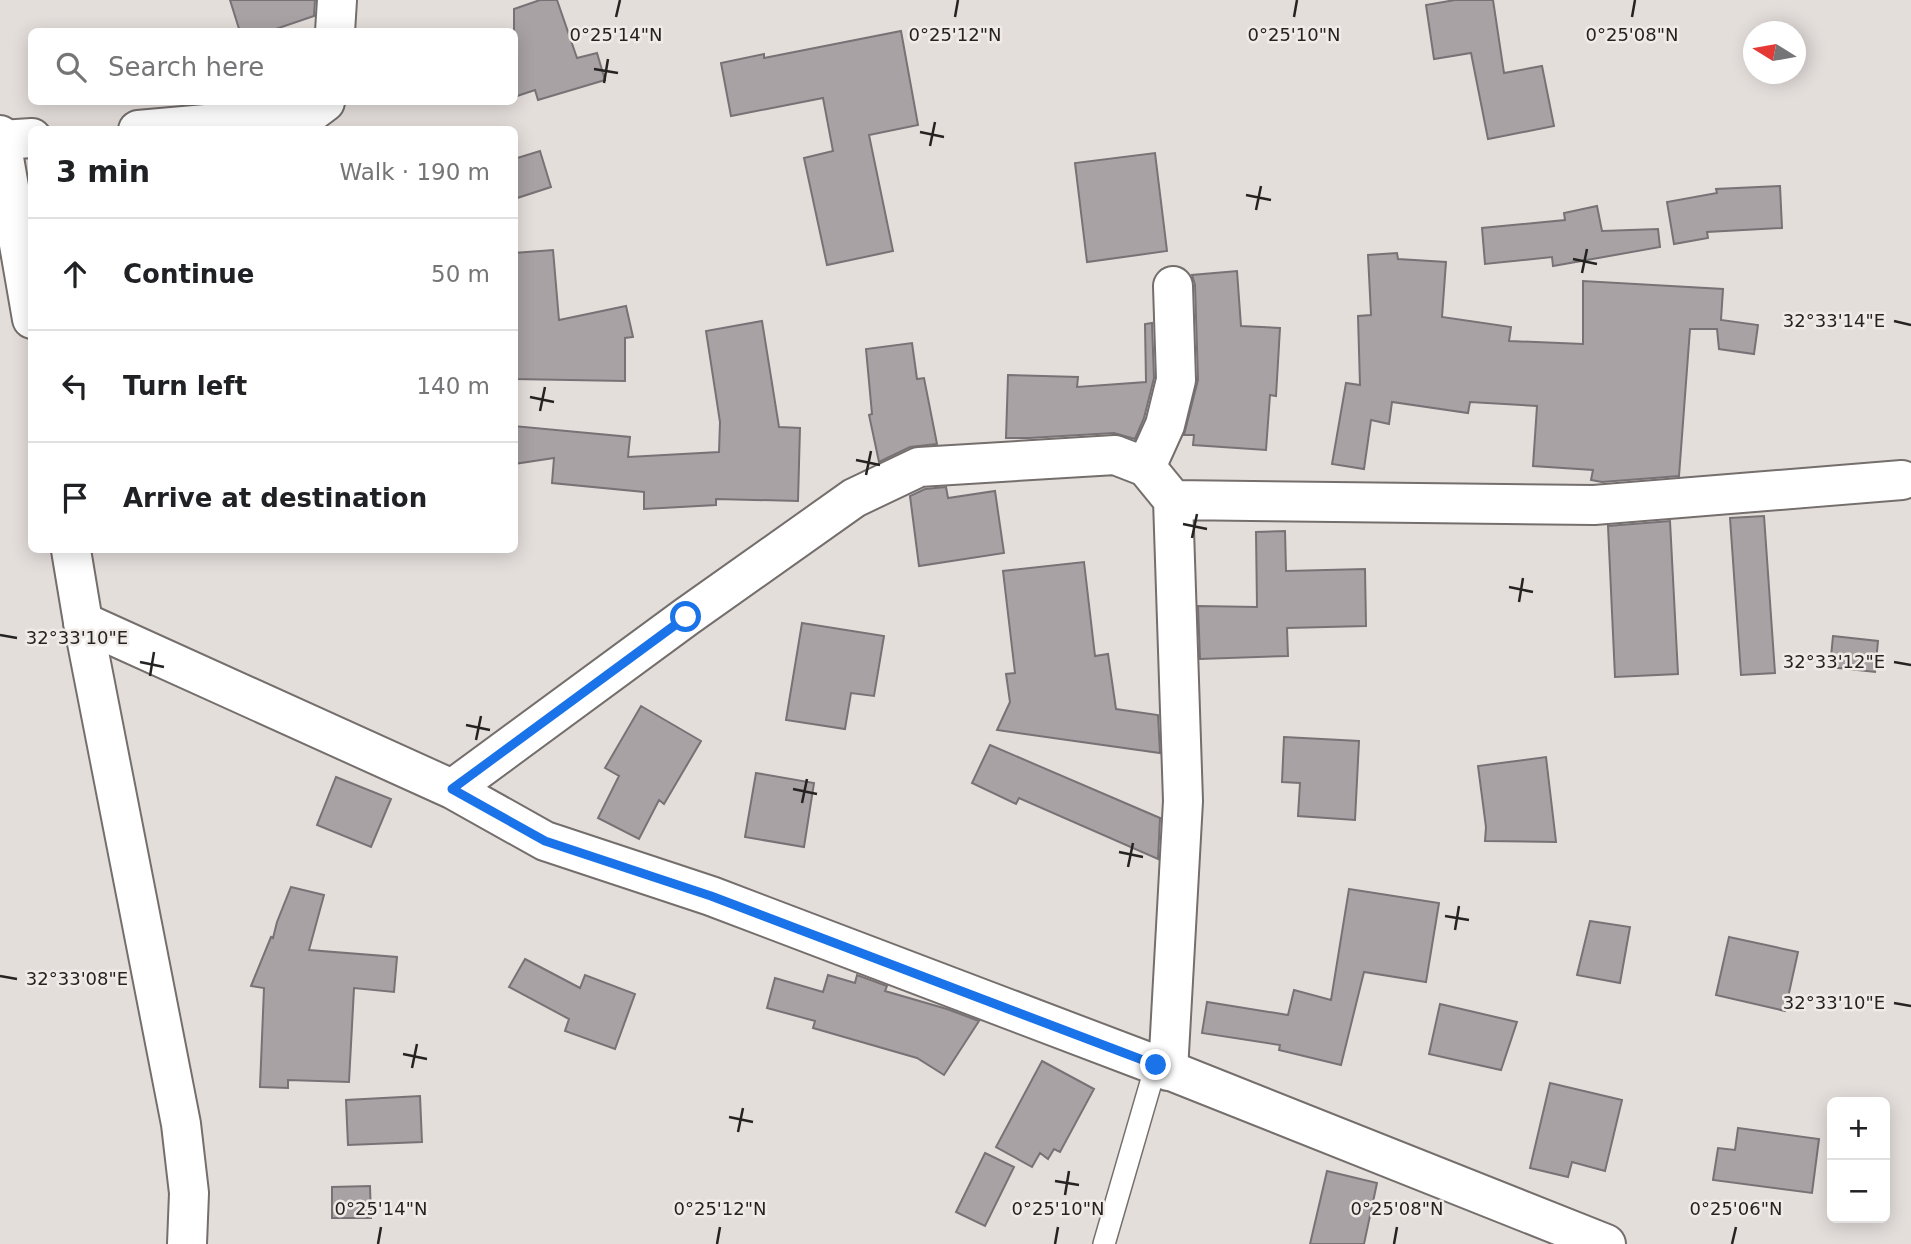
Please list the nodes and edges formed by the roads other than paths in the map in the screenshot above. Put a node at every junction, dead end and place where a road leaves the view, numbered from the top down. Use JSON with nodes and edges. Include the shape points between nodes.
{"nodes":[{"id":1,"x":337,"y":0,"type":"edge"},
{"id":2,"x":335,"y":28,"type":"edge"},
{"id":3,"x":321,"y":105,"type":"edge"},
{"id":4,"x":184,"y":126,"type":"edge"},
{"id":5,"x":11,"y":138,"type":"edge"},
{"id":6,"x":28,"y":285,"type":"edge"},
{"id":7,"x":1173,"y":285,"type":"dead end"},
{"id":8,"x":1146,"y":467,"type":"junction"},
{"id":9,"x":1902,"y":480,"type":"dead end"},
{"id":10,"x":1173,"y":500,"type":"junction"},
{"id":11,"x":72,"y":553,"type":"edge"},
{"id":12,"x":83,"y":622,"type":"junction"},
{"id":13,"x":452,"y":789,"type":"junction"},
{"id":14,"x":1162,"y":1068,"type":"junction"},
{"id":15,"x":187,"y":1244,"type":"edge"},
{"id":16,"x":1104,"y":1244,"type":"edge"},
{"id":17,"x":1606,"y":1244,"type":"edge"}],
"edges":[{"from":1,"to":2,"type":"street"},
{"from":3,"to":4,"type":"street","via":[[302,114]]},
{"from":5,"to":6,"type":"street"},
{"from":7,"to":8,"type":"street","via":[[1176,380],[1165,425]]},
{"from":8,"to":10,"type":"street"},
{"from":8,"to":13,"type":"street","via":[[1115,455],[919,467],[854,498]]},
{"from":9,"to":10,"type":"street","via":[[1594,505]]},
{"from":10,"to":14,"type":"street","via":[[1183,801]]},
{"from":11,"to":12,"type":"street"},
{"from":12,"to":13,"type":"street"},
{"from":12,"to":15,"type":"street","via":[[181,1124],[189,1194]]},
{"from":13,"to":14,"type":"street","via":[[545,841],[711,896]]},
{"from":14,"to":16,"type":"lane"},
{"from":14,"to":17,"type":"street"}]}
